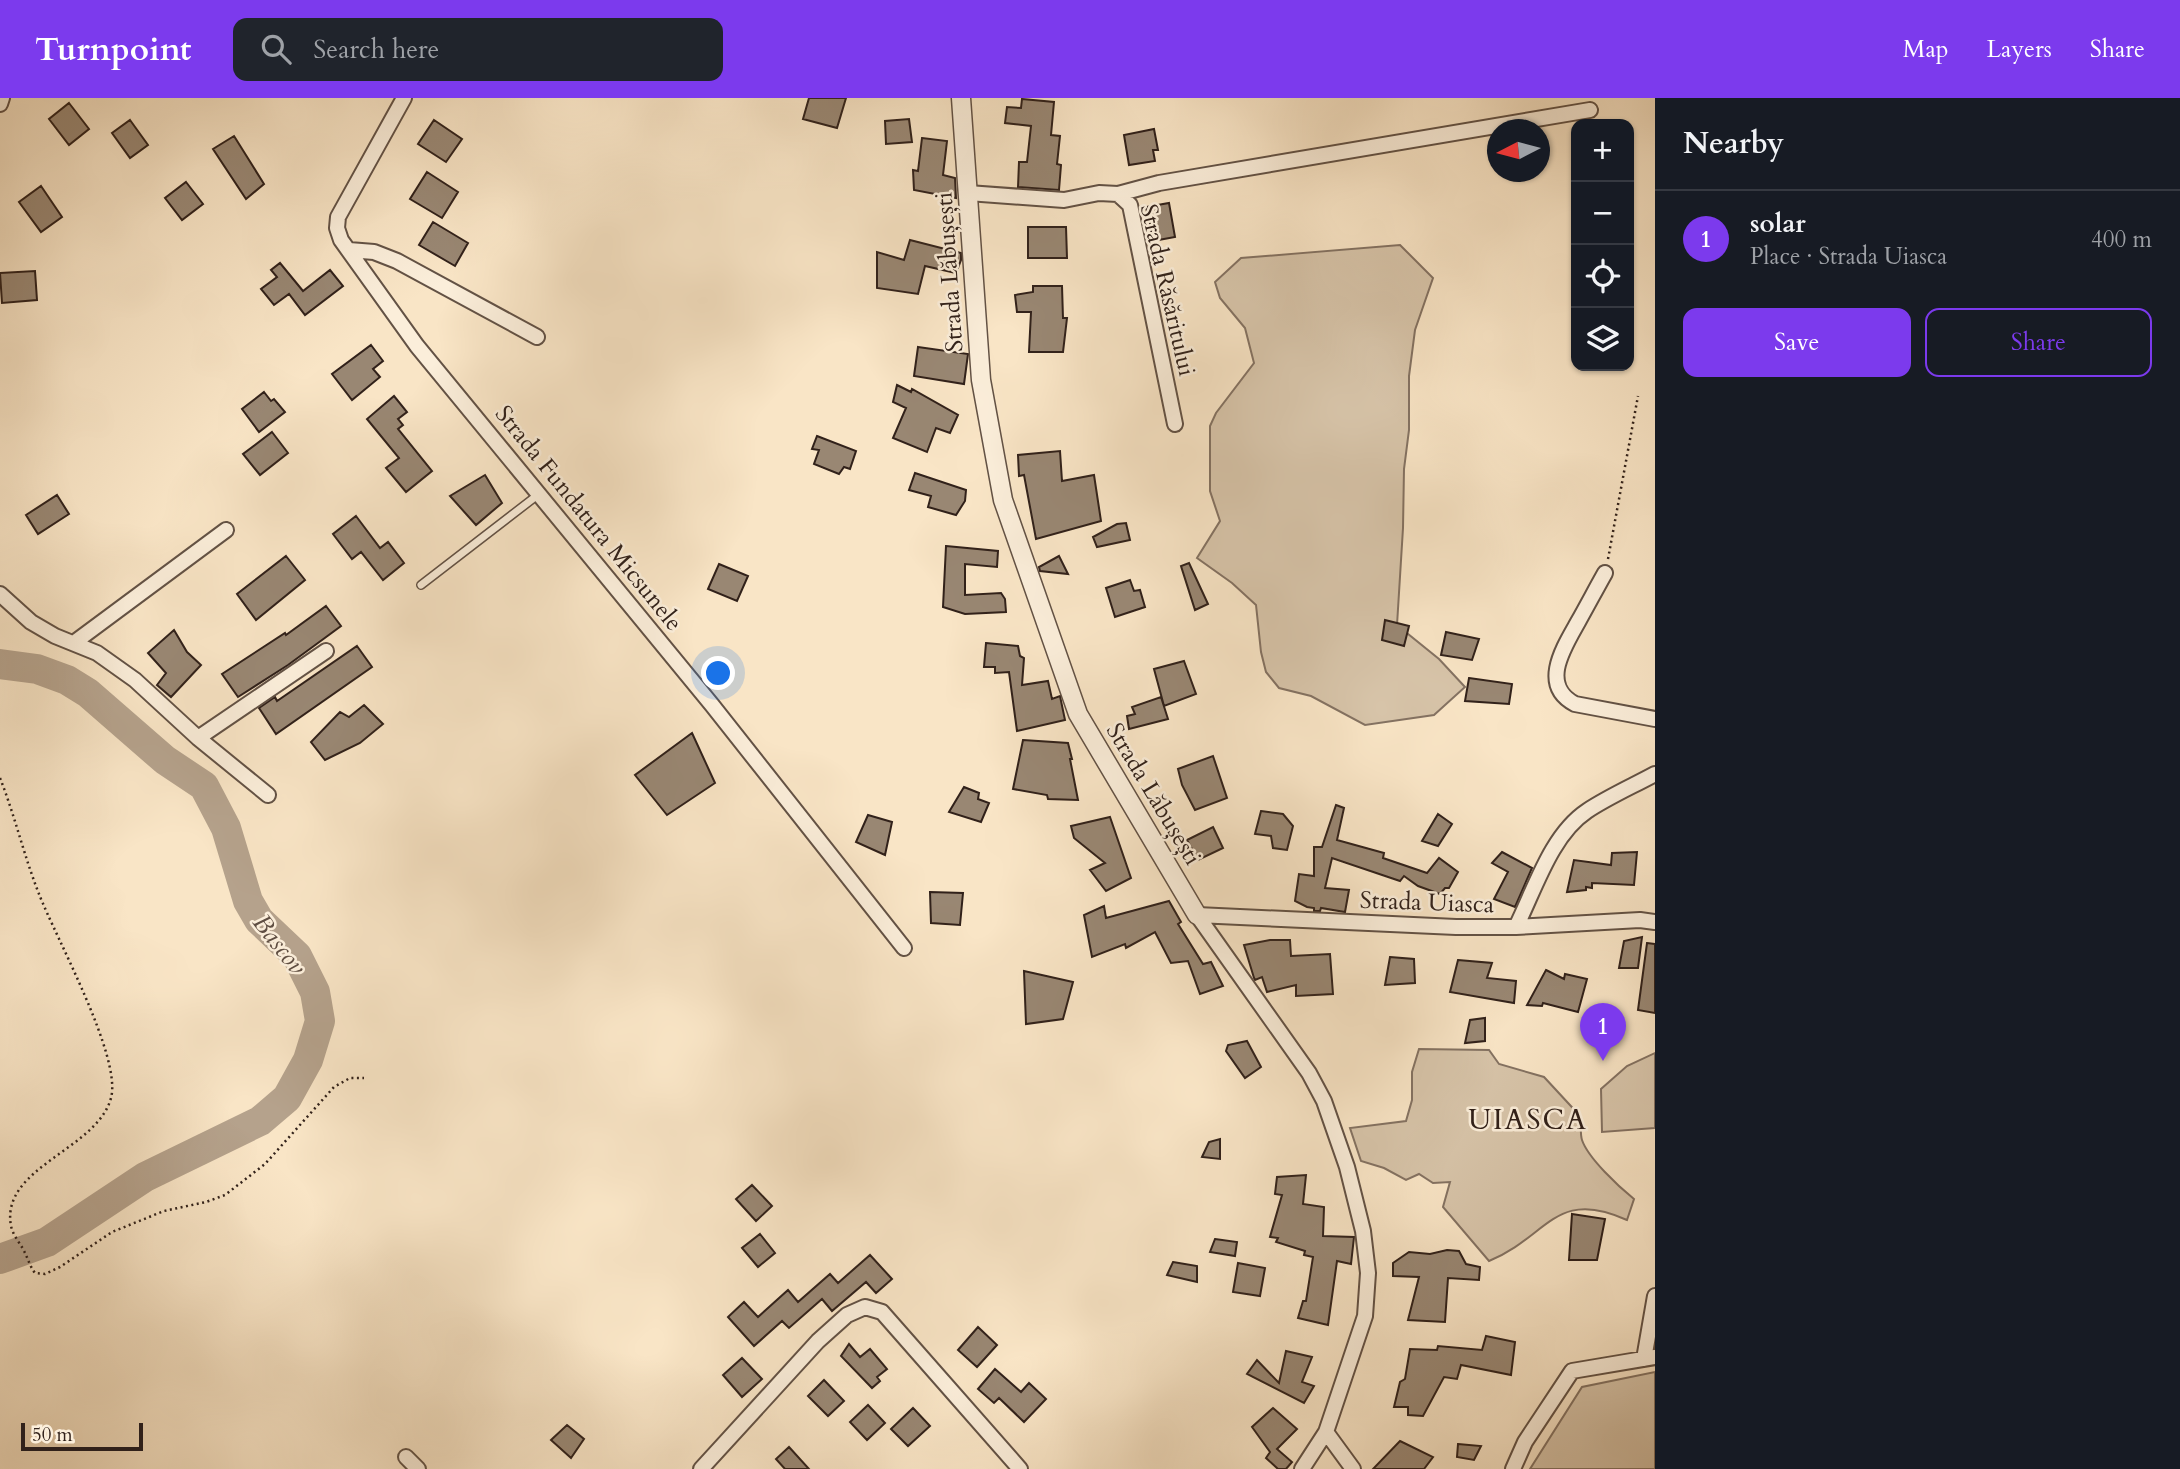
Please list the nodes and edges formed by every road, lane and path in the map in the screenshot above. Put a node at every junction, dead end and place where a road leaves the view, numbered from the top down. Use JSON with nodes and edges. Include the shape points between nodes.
{"nodes":[{"id":1,"x":2,"y":98,"type":"edge"},
{"id":2,"x":404,"y":98,"type":"edge"},
{"id":3,"x":961,"y":98,"type":"edge"},
{"id":4,"x":0,"y":104,"type":"edge"},
{"id":5,"x":1590,"y":110,"type":"dead end"},
{"id":6,"x":968,"y":193,"type":"junction"},
{"id":7,"x":1118,"y":194,"type":"junction"},
{"id":8,"x":349,"y":250,"type":"junction"},
{"id":9,"x":537,"y":337,"type":"dead end"},
{"id":10,"x":1638,"y":396,"type":"dead end"},
{"id":11,"x":1175,"y":424,"type":"dead end"},
{"id":12,"x":539,"y":493,"type":"junction"},
{"id":13,"x":226,"y":530,"type":"dead end"},
{"id":14,"x":1605,"y":573,"type":"joint"},
{"id":15,"x":421,"y":585,"type":"dead end"},
{"id":16,"x":0,"y":594,"type":"edge"},
{"id":17,"x":75,"y":642,"type":"junction"},
{"id":18,"x":326,"y":651,"type":"dead end"},
{"id":19,"x":1655,"y":719,"type":"edge"},
{"id":20,"x":198,"y":738,"type":"junction"},
{"id":21,"x":1655,"y":774,"type":"edge"},
{"id":22,"x":0,"y":778,"type":"edge"},
{"id":23,"x":268,"y":795,"type":"dead end"},
{"id":24,"x":1197,"y":915,"type":"junction"},
{"id":25,"x":1655,"y":922,"type":"edge"},
{"id":26,"x":1516,"y":927,"type":"junction"},
{"id":27,"x":904,"y":948,"type":"dead end"},
{"id":28,"x":364,"y":1078,"type":"dead end"},
{"id":29,"x":1655,"y":1296,"type":"edge"},
{"id":30,"x":1649,"y":1358,"type":"edge"},
{"id":31,"x":1326,"y":1432,"type":"junction"},
{"id":32,"x":406,"y":1457,"type":"dead end"},
{"id":33,"x":418,"y":1469,"type":"edge"},
{"id":34,"x":701,"y":1469,"type":"edge"},
{"id":35,"x":1020,"y":1469,"type":"edge"},
{"id":36,"x":1302,"y":1469,"type":"edge"},
{"id":37,"x":1353,"y":1469,"type":"edge"},
{"id":38,"x":1513,"y":1469,"type":"edge"}],
"edges":[{"from":1,"to":4,"type":"street"},
{"from":2,"to":8,"type":"street","name":"Strada Fundatura Micsunele","via":[[338,217],[337,229]]},
{"from":3,"to":6,"type":"street","name":"Strada Lăbușești"},
{"from":5,"to":7,"type":"street"},
{"from":6,"to":7,"type":"street","name":"Strada Răsăritului","via":[[1064,200]]},
{"from":6,"to":24,"type":"street","name":"Strada Lăbușești","via":[[981,380],[1003,500],[1078,714]]},
{"from":7,"to":11,"type":"street","name":"Strada Răsăritului","via":[[1130,205]]},
{"from":8,"to":9,"type":"street","via":[[374,252],[397,261]]},
{"from":8,"to":12,"type":"street","name":"Strada Fundatura Micsunele","via":[[417,346]]},
{"from":10,"to":14,"type":"path"},
{"from":12,"to":15,"type":"lane"},
{"from":12,"to":27,"type":"street","name":"Strada Fundatura Micsunele"},
{"from":13,"to":17,"type":"street"},
{"from":14,"to":19,"type":"street","via":[[1562,651],[1556,673],[1558,688],[1575,704]]},
{"from":16,"to":17,"type":"street","via":[[31,622]]},
{"from":17,"to":20,"type":"street","via":[[135,680]]},
{"from":18,"to":20,"type":"street"},
{"from":20,"to":23,"type":"street"},
{"from":21,"to":26,"type":"street","via":[[1586,812],[1566,831]]},
{"from":22,"to":28,"type":"path","via":[[39,895],[103,1038],[111,1073],[112,1097],[104,1114],[91,1130],[31,1175],[10,1205],[11,1229],[35,1273],[60,1267],[112,1232],[153,1215],[225,1195],[265,1164],[334,1087],[350,1078]]},
{"from":24,"to":26,"type":"street","name":"Strada Uiasca"},
{"from":24,"to":31,"type":"street","name":"Strada Lăbușești","via":[[1310,1073],[1344,1156],[1357,1205],[1368,1273],[1365,1316]]},
{"from":25,"to":26,"type":"street","name":"Strada Uiasca"},
{"from":29,"to":30,"type":"street"},
{"from":30,"to":38,"type":"street","via":[[1572,1371],[1525,1442]]},
{"from":31,"to":36,"type":"street","name":"Strada Lăbușești"},
{"from":31,"to":37,"type":"street"},
{"from":32,"to":33,"type":"street"},
{"from":34,"to":35,"type":"street","via":[[818,1341],[847,1315],[865,1307],[882,1312]]}]}
